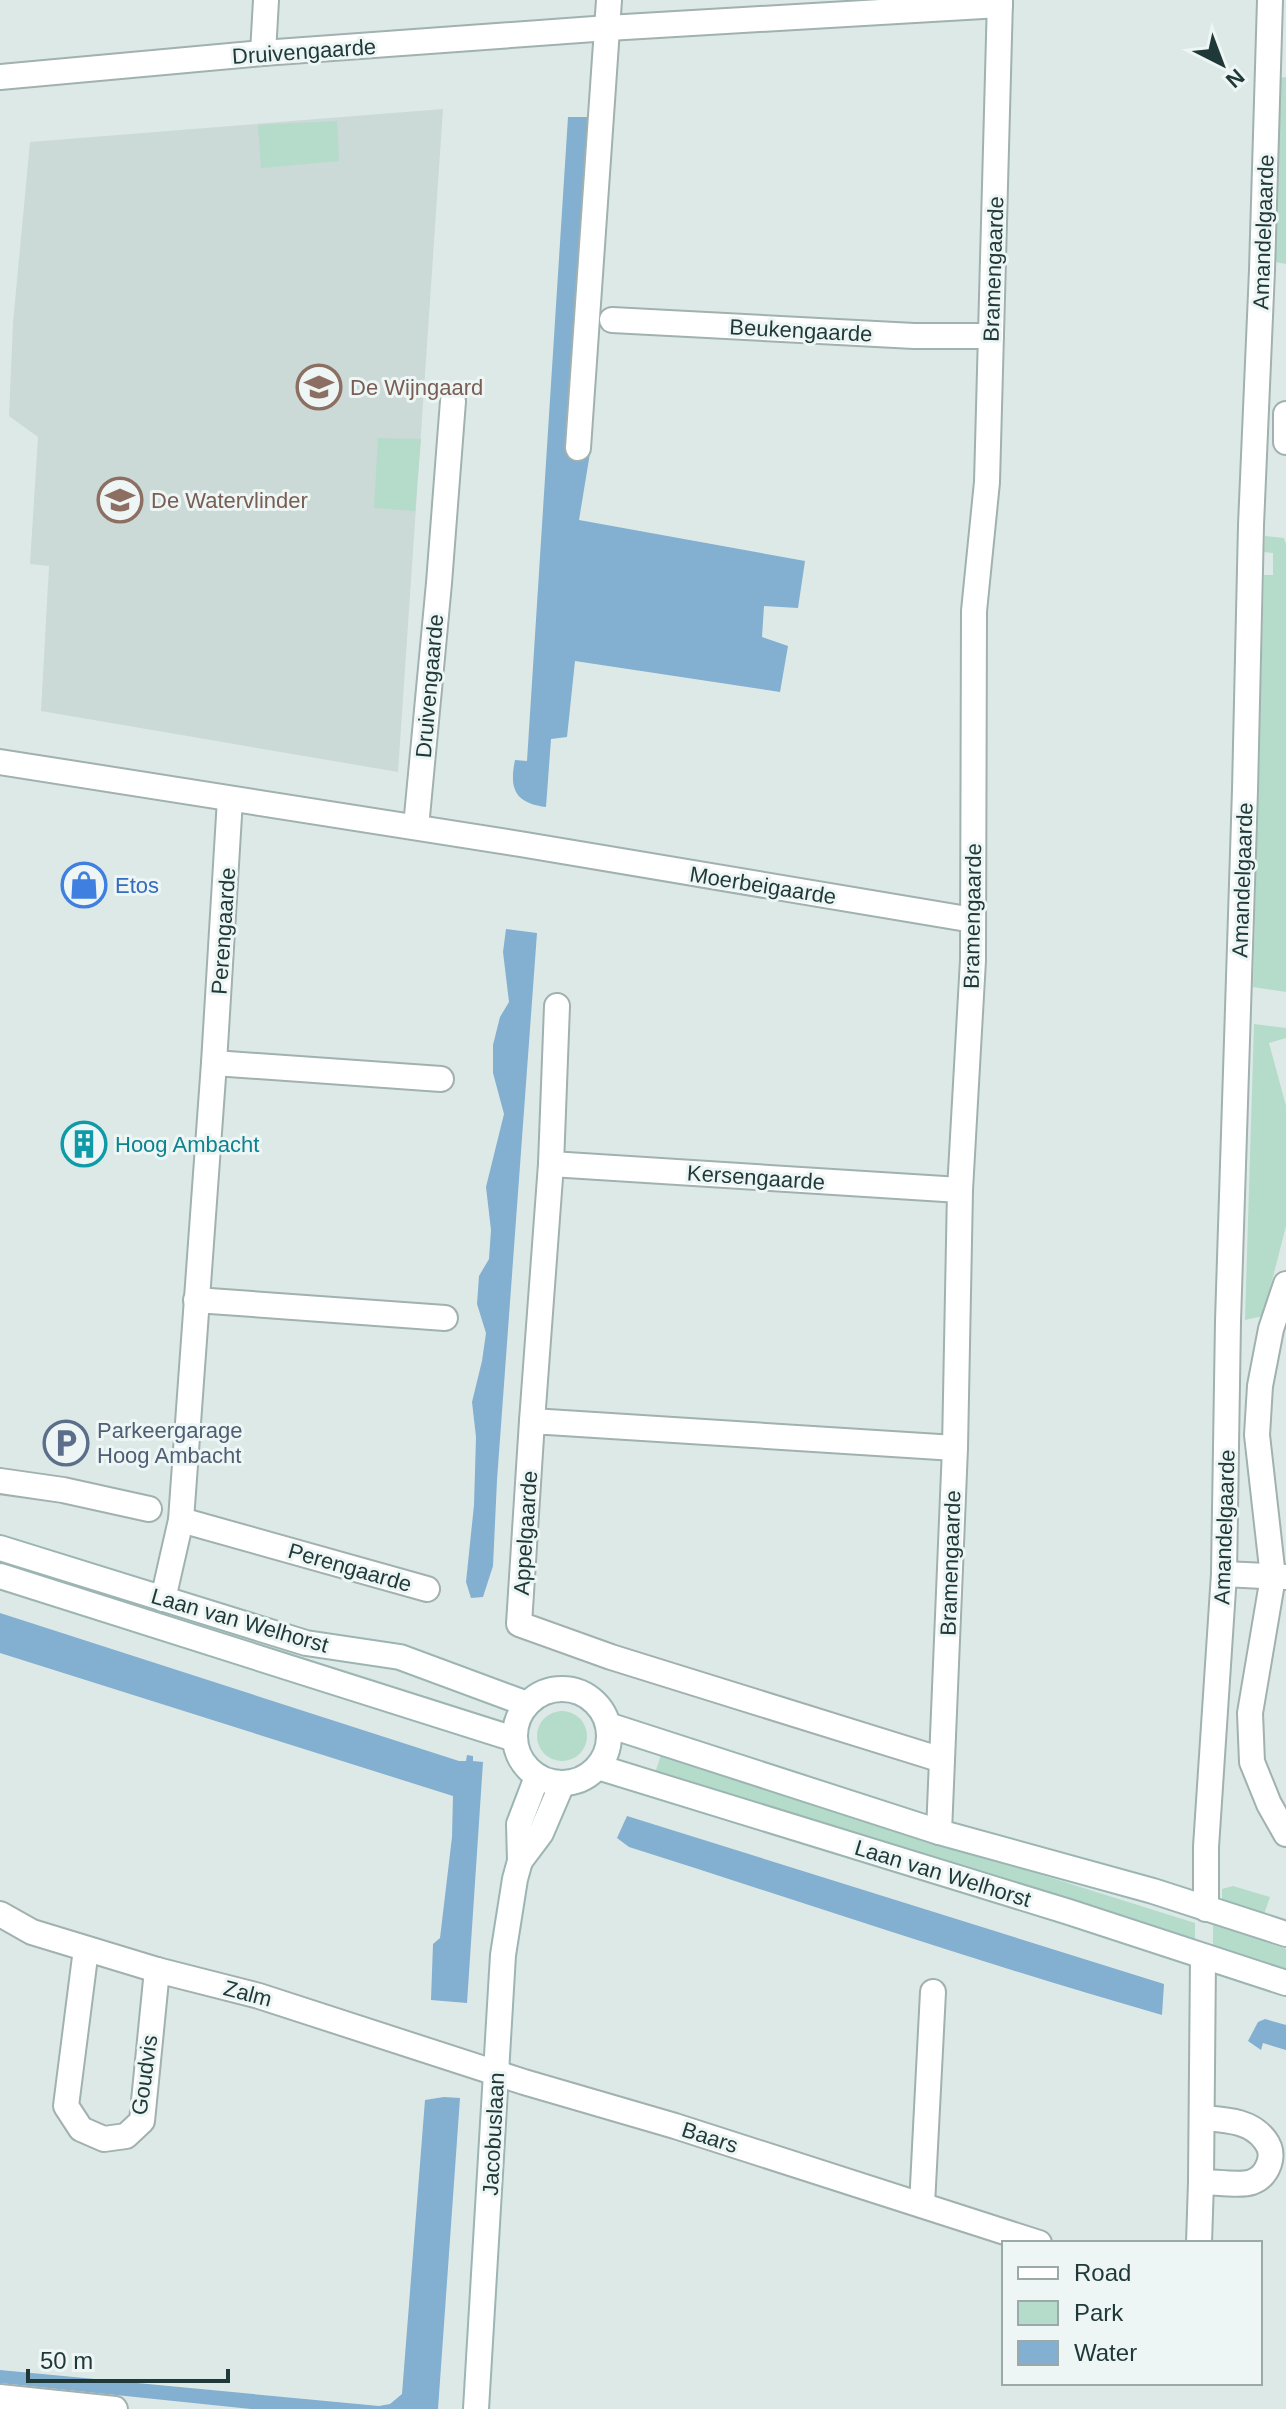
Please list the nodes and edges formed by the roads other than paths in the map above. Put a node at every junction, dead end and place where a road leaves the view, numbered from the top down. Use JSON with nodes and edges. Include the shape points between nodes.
{"nodes":[{"id":1,"x":266,"y":0,"type":"edge"},
{"id":2,"x":609,"y":0,"type":"edge"},
{"id":3,"x":1270,"y":0,"type":"edge"},
{"id":4,"x":1000,"y":3,"type":"edge"},
{"id":5,"x":608,"y":28,"type":"junction"},
{"id":6,"x":1278,"y":48,"type":"edge"},
{"id":7,"x":263,"y":53,"type":"junction"},
{"id":8,"x":0,"y":77,"type":"edge"},
{"id":9,"x":612,"y":320,"type":"dead end"},
{"id":10,"x":991,"y":336,"type":"junction"},
{"id":11,"x":453,"y":401,"type":"dead end"},
{"id":12,"x":1286,"y":414,"type":"edge"},
{"id":13,"x":1286,"y":442,"type":"edge"},
{"id":14,"x":578,"y":448,"type":"dead end"},
{"id":15,"x":0,"y":762,"type":"edge"},
{"id":16,"x":230,"y":799,"type":"junction"},
{"id":17,"x":416,"y":827,"type":"junction"},
{"id":18,"x":973,"y":920,"type":"junction"},
{"id":19,"x":557,"y":1006,"type":"dead end"},
{"id":20,"x":214,"y":1063,"type":"junction"},
{"id":21,"x":441,"y":1079,"type":"dead end"},
{"id":22,"x":551,"y":1164,"type":"junction"},
{"id":23,"x":960,"y":1190,"type":"junction"},
{"id":24,"x":1286,"y":1284,"type":"edge"},
{"id":25,"x":196,"y":1300,"type":"junction"},
{"id":26,"x":445,"y":1318,"type":"dead end"},
{"id":27,"x":1278,"y":1329,"type":"edge"},
{"id":28,"x":532,"y":1421,"type":"junction"},
{"id":29,"x":955,"y":1448,"type":"junction"},
{"id":30,"x":0,"y":1481,"type":"edge"},
{"id":31,"x":181,"y":1520,"type":"junction"},
{"id":32,"x":0,"y":1548,"type":"edge"},
{"id":33,"x":1224,"y":1574,"type":"junction"},
{"id":34,"x":0,"y":1576,"type":"edge"},
{"id":35,"x":1279,"y":1577,"type":"edge"},
{"id":36,"x":427,"y":1589,"type":"dead end"},
{"id":37,"x":163,"y":1599,"type":"junction"},
{"id":38,"x":527,"y":1704,"type":"junction"},
{"id":39,"x":608,"y":1725,"type":"junction"},
{"id":40,"x":514,"y":1739,"type":"junction"},
{"id":41,"x":1211,"y":1759,"type":"junction"},
{"id":42,"x":942,"y":1760,"type":"junction"},
{"id":43,"x":1252,"y":1762,"type":"junction"},
{"id":44,"x":598,"y":1767,"type":"junction"},
{"id":45,"x":537,"y":1777,"type":"junction"},
{"id":46,"x":562,"y":1784,"type":"junction"},
{"id":47,"x":939,"y":1832,"type":"junction"},
{"id":48,"x":1286,"y":1834,"type":"edge"},
{"id":49,"x":520,"y":1861,"type":"junction"},
{"id":50,"x":1206,"y":1909,"type":"junction"},
{"id":51,"x":0,"y":1914,"type":"edge"},
{"id":52,"x":1286,"y":1934,"type":"edge"},
{"id":53,"x":86,"y":1949,"type":"junction"},
{"id":54,"x":1203,"y":1957,"type":"junction"},
{"id":55,"x":157,"y":1970,"type":"junction"},
{"id":56,"x":1286,"y":1983,"type":"edge"},
{"id":57,"x":933,"y":1992,"type":"dead end"},
{"id":58,"x":497,"y":2072,"type":"junction"},
{"id":59,"x":1202,"y":2118,"type":"junction"},
{"id":60,"x":1278,"y":2162,"type":"edge"},
{"id":61,"x":1201,"y":2182,"type":"junction"},
{"id":62,"x":922,"y":2205,"type":"junction"},
{"id":63,"x":1033,"y":2241,"type":"edge"},
{"id":64,"x":1199,"y":2241,"type":"edge"},
{"id":65,"x":0,"y":2397,"type":"edge"},
{"id":66,"x":115,"y":2409,"type":"edge"},
{"id":67,"x":476,"y":2409,"type":"edge"}],
"edges":[{"from":1,"to":7,"type":"street"},
{"from":2,"to":5,"type":"street"},
{"from":3,"to":6,"type":"street","name":"Amandelgaarde"},
{"from":4,"to":5,"type":"street","name":"Druivengaarde"},
{"from":4,"to":10,"type":"street","name":"Bramengaarde"},
{"from":5,"to":7,"type":"street","name":"Druivengaarde"},
{"from":5,"to":14,"type":"street"},
{"from":6,"to":33,"type":"street","name":"Amandelgaarde","via":[[1251,525]]},
{"from":7,"to":8,"type":"street","name":"Druivengaarde"},
{"from":9,"to":10,"type":"street","name":"Beukengaarde"},
{"from":10,"to":18,"type":"street","name":"Bramengaarde","via":[[987,482],[974,611]]},
{"from":11,"to":17,"type":"street","name":"Druivengaarde"},
{"from":12,"to":13,"type":"street"},
{"from":15,"to":16,"type":"street"},
{"from":16,"to":17,"type":"street"},
{"from":16,"to":20,"type":"street","name":"Perengaarde"},
{"from":17,"to":18,"type":"street","name":"Moerbeigaarde"},
{"from":18,"to":23,"type":"street","name":"Bramengaarde"},
{"from":19,"to":22,"type":"street"},
{"from":20,"to":21,"type":"street"},
{"from":20,"to":25,"type":"street","name":"Perengaarde"},
{"from":22,"to":23,"type":"street","name":"Kersengaarde"},
{"from":22,"to":28,"type":"street"},
{"from":23,"to":29,"type":"street","name":"Bramengaarde"},
{"from":24,"to":27,"type":"street","name":"Amandelgaarde"},
{"from":25,"to":26,"type":"street"},
{"from":25,"to":31,"type":"street","name":"Perengaarde"},
{"from":27,"to":35,"type":"street","name":"Amandelgaarde","via":[[1260,1386],[1257,1435]]},
{"from":28,"to":29,"type":"street"},
{"from":28,"to":42,"type":"street","name":"Appelgaarde","via":[[519,1624]]},
{"from":29,"to":42,"type":"street","name":"Bramengaarde"},
{"from":30,"to":31,"type":"street","name":"Perengaarde","via":[[63,1490]]},
{"from":31,"to":36,"type":"street","name":"Perengaarde"},
{"from":31,"to":37,"type":"street","name":"Perengaarde"},
{"from":32,"to":37,"type":"street","name":"Laan van Welhorst"},
{"from":33,"to":35,"type":"street"},
{"from":33,"to":41,"type":"street","name":"Amandelgaarde"},
{"from":34,"to":40,"type":"street","name":"Laan van Welhorst"},
{"from":35,"to":43,"type":"street","name":"Amandelgaarde","via":[[1250,1713]]},
{"from":37,"to":38,"type":"street","name":"Laan van Welhorst","via":[[306,1643],[400,1657]]},
{"from":38,"to":39,"type":"street","via":[[553,1689],[574,1690],[592,1699]]},
{"from":38,"to":40,"type":"street"},
{"from":39,"to":44,"type":"street","via":[[608,1747]]},
{"from":39,"to":47,"type":"street","name":"Laan van Welhorst"},
{"from":40,"to":45,"type":"street","via":[[519,1757]]},
{"from":41,"to":43,"type":"street"},
{"from":41,"to":50,"type":"street","name":"Amandelgaarde"},
{"from":42,"to":47,"type":"street","name":"Bramengaarde"},
{"from":43,"to":48,"type":"street","name":"Amandelgaarde"},
{"from":44,"to":46,"type":"street","via":[[578,1781]]},
{"from":44,"to":54,"type":"street","name":"Laan van Welhorst"},
{"from":45,"to":46,"type":"street"},
{"from":45,"to":49,"type":"street","name":"Jacobuslaan","via":[[519,1824]]},
{"from":46,"to":49,"type":"street","name":"Jacobuslaan","via":[[541,1833]]},
{"from":47,"to":50,"type":"street","name":"Laan van Welhorst"},
{"from":49,"to":58,"type":"street","name":"Jacobuslaan","via":[[503,1955]]},
{"from":50,"to":52,"type":"street","name":"Laan van Welhorst"},
{"from":51,"to":53,"type":"street","name":"Zalm","via":[[32,1932]]},
{"from":53,"to":55,"type":"street","name":"Zalm"},
{"from":53,"to":55,"type":"street","name":"Goudvis","via":[[66,2106],[81,2129],[104,2139],[126,2136],[142,2121]]},
{"from":54,"to":56,"type":"street","name":"Laan van Welhorst"},
{"from":54,"to":59,"type":"street"},
{"from":55,"to":58,"type":"street","name":"Zalm","via":[[259,1996]]},
{"from":57,"to":62,"type":"street"},
{"from":58,"to":62,"type":"street","name":"Baars"},
{"from":58,"to":67,"type":"street","name":"Jacobuslaan"},
{"from":59,"to":60,"type":"street","via":[[1251,2126]]},
{"from":59,"to":61,"type":"street"},
{"from":60,"to":61,"type":"street","via":[[1251,2183]]},
{"from":61,"to":64,"type":"street"},
{"from":62,"to":63,"type":"street","name":"Baars"},
{"from":65,"to":66,"type":"street"}]}
